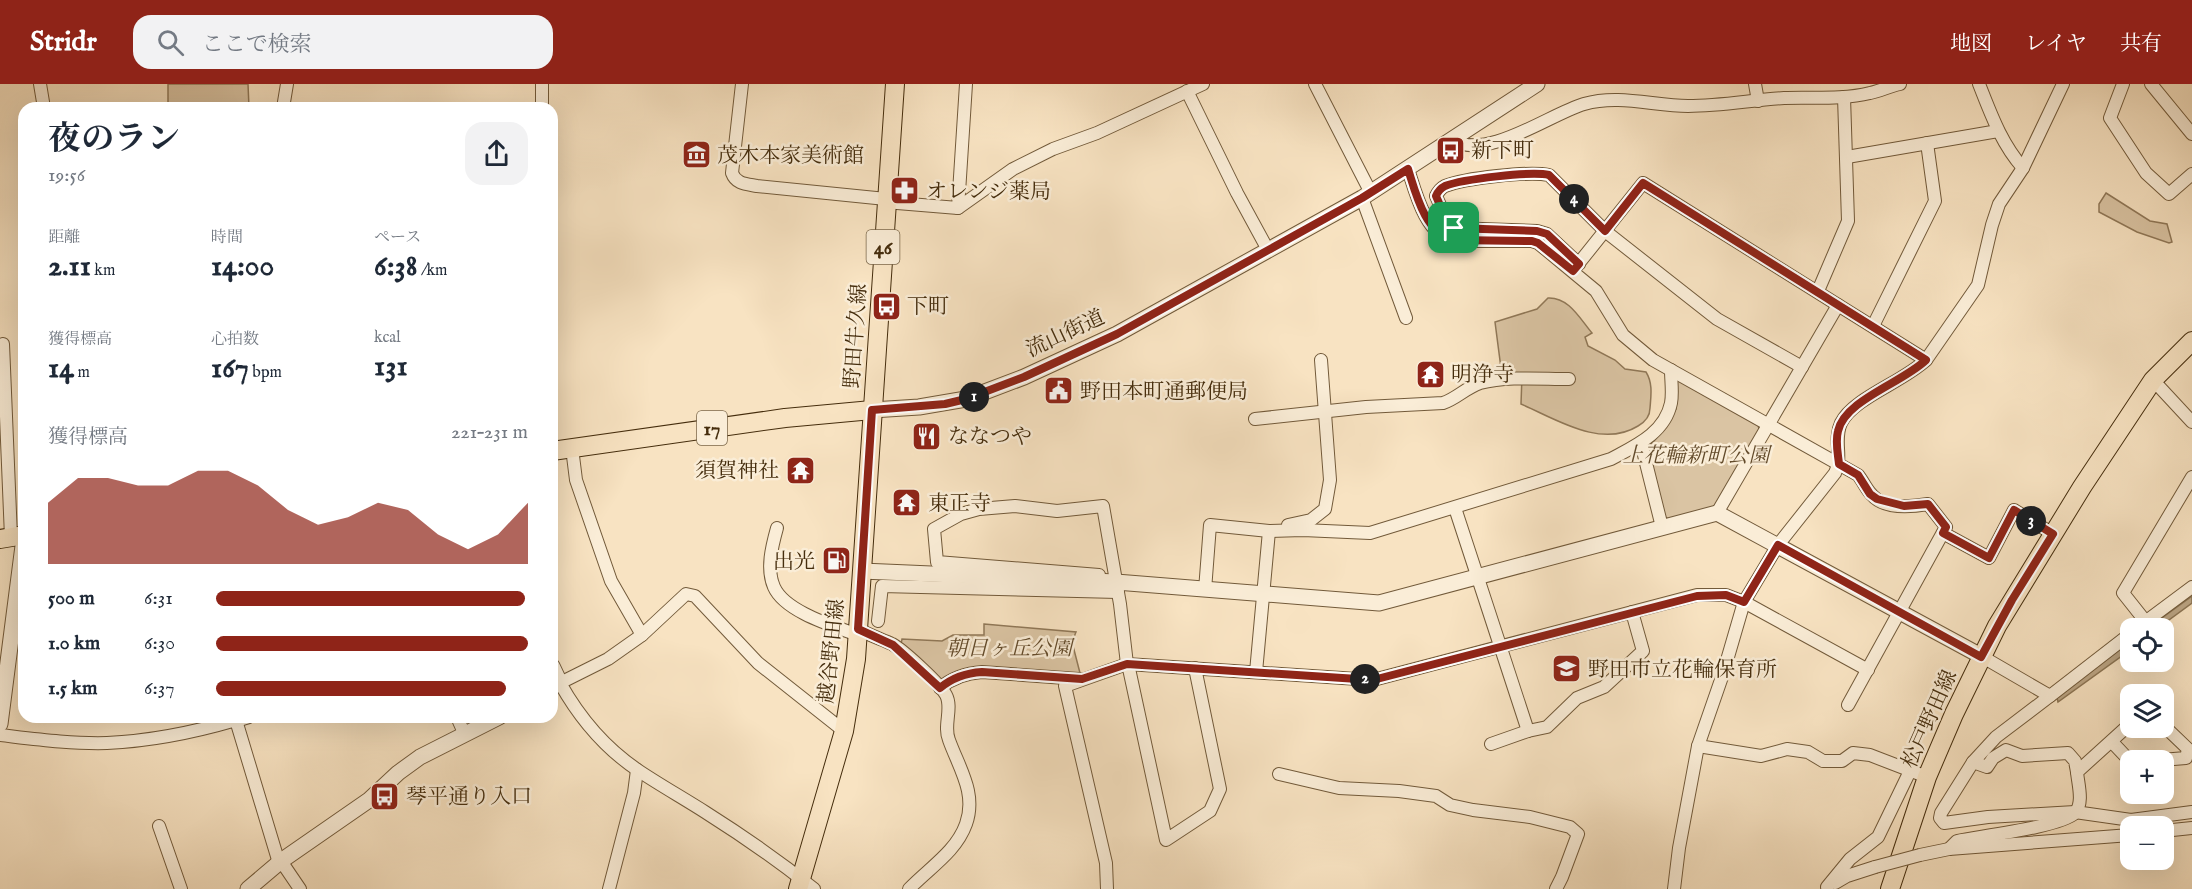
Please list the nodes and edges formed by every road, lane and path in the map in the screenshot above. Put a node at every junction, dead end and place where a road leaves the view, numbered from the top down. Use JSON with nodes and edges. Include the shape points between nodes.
{"nodes":[{"id":1,"x":40,"y":84,"type":"edge"},
{"id":2,"x":287,"y":84,"type":"edge"},
{"id":3,"x":542,"y":84,"type":"edge"},
{"id":4,"x":742,"y":84,"type":"edge"},
{"id":5,"x":895,"y":84,"type":"edge"},
{"id":6,"x":966,"y":84,"type":"edge"},
{"id":7,"x":1203,"y":84,"type":"edge"},
{"id":8,"x":1315,"y":84,"type":"edge"},
{"id":9,"x":1537,"y":84,"type":"edge"},
{"id":10,"x":1755,"y":84,"type":"edge"},
{"id":11,"x":1900,"y":84,"type":"edge"},
{"id":12,"x":1979,"y":84,"type":"edge"},
{"id":13,"x":2063,"y":84,"type":"edge"},
{"id":14,"x":2123,"y":84,"type":"edge"},
{"id":15,"x":2151,"y":84,"type":"edge"},
{"id":16,"x":1187,"y":91,"type":"junction"},
{"id":17,"x":1844,"y":96,"type":"junction"},
{"id":18,"x":1758,"y":101,"type":"junction"},
{"id":19,"x":43,"y":102,"type":"edge"},
{"id":20,"x":284,"y":102,"type":"edge"},
{"id":21,"x":542,"y":102,"type":"edge"},
{"id":22,"x":1998,"y":131,"type":"junction"},
{"id":23,"x":2192,"y":134,"type":"edge"},
{"id":24,"x":1453,"y":140,"type":"junction"},
{"id":25,"x":1927,"y":143,"type":"junction"},
{"id":26,"x":1847,"y":157,"type":"junction"},
{"id":27,"x":2022,"y":168,"type":"junction"},
{"id":28,"x":1408,"y":169,"type":"junction"},
{"id":29,"x":2192,"y":174,"type":"edge"},
{"id":30,"x":1366,"y":195,"type":"junction"},
{"id":31,"x":886,"y":200,"type":"junction"},
{"id":32,"x":958,"y":208,"type":"junction"},
{"id":33,"x":1605,"y":231,"type":"junction"},
{"id":34,"x":1268,"y":250,"type":"junction"},
{"id":35,"x":1576,"y":267,"type":"junction"},
{"id":36,"x":1818,"y":291,"type":"junction"},
{"id":37,"x":1838,"y":305,"type":"junction"},
{"id":38,"x":1406,"y":318,"type":"dead end"},
{"id":39,"x":1873,"y":326,"type":"junction"},
{"id":40,"x":2192,"y":340,"type":"edge"},
{"id":41,"x":3,"y":344,"type":"dead end"},
{"id":42,"x":1321,"y":360,"type":"dead end"},
{"id":43,"x":1926,"y":360,"type":"junction"},
{"id":44,"x":1802,"y":367,"type":"junction"},
{"id":45,"x":1671,"y":370,"type":"junction"},
{"id":46,"x":1569,"y":379,"type":"dead end"},
{"id":47,"x":2153,"y":380,"type":"junction"},
{"id":48,"x":872,"y":410,"type":"junction"},
{"id":49,"x":1326,"y":412,"type":"junction"},
{"id":50,"x":1255,"y":419,"type":"dead end"},
{"id":51,"x":2192,"y":422,"type":"edge"},
{"id":52,"x":1769,"y":424,"type":"junction"},
{"id":53,"x":1641,"y":443,"type":"junction"},
{"id":54,"x":572,"y":448,"type":"junction"},
{"id":55,"x":558,"y":450,"type":"edge"},
{"id":56,"x":1839,"y":464,"type":"junction"},
{"id":57,"x":2192,"y":477,"type":"edge"},
{"id":58,"x":1455,"y":508,"type":"junction"},
{"id":59,"x":1717,"y":513,"type":"junction"},
{"id":60,"x":1662,"y":527,"type":"junction"},
{"id":61,"x":777,"y":528,"type":"dead end"},
{"id":62,"x":1273,"y":531,"type":"junction"},
{"id":63,"x":1943,"y":533,"type":"junction"},
{"id":64,"x":2053,"y":534,"type":"junction"},
{"id":65,"x":15,"y":537,"type":"edge"},
{"id":66,"x":1778,"y":545,"type":"junction"},
{"id":67,"x":862,"y":571,"type":"junction"},
{"id":68,"x":1477,"y":578,"type":"junction"},
{"id":69,"x":1117,"y":584,"type":"junction"},
{"id":70,"x":2192,"y":587,"type":"edge"},
{"id":71,"x":1205,"y":590,"type":"junction"},
{"id":72,"x":1264,"y":595,"type":"junction"},
{"id":73,"x":1744,"y":602,"type":"junction"},
{"id":74,"x":1632,"y":612,"type":"junction"},
{"id":75,"x":1900,"y":612,"type":"junction"},
{"id":76,"x":2137,"y":618,"type":"edge"},
{"id":77,"x":2150,"y":618,"type":"edge"},
{"id":78,"x":878,"y":621,"type":"dead end"},
{"id":79,"x":858,"y":632,"type":"junction"},
{"id":80,"x":642,"y":635,"type":"junction"},
{"id":81,"x":2120,"y":642,"type":"edge"},
{"id":82,"x":1500,"y":647,"type":"junction"},
{"id":83,"x":1981,"y":657,"type":"junction"},
{"id":84,"x":1128,"y":664,"type":"junction"},
{"id":85,"x":1195,"y":668,"type":"junction"},
{"id":86,"x":1868,"y":670,"type":"junction"},
{"id":87,"x":1256,"y":672,"type":"junction"},
{"id":88,"x":1082,"y":679,"type":"junction"},
{"id":89,"x":558,"y":684,"type":"edge"},
{"id":90,"x":558,"y":687,"type":"edge"},
{"id":91,"x":940,"y":688,"type":"junction"},
{"id":92,"x":2050,"y":696,"type":"junction"},
{"id":93,"x":1848,"y":705,"type":"dead end"},
{"id":94,"x":224,"y":723,"type":"edge"},
{"id":95,"x":237,"y":723,"type":"edge"},
{"id":96,"x":460,"y":723,"type":"edge"},
{"id":97,"x":488,"y":723,"type":"edge"},
{"id":98,"x":0,"y":724,"type":"edge"},
{"id":99,"x":844,"y":731,"type":"junction"},
{"id":100,"x":1528,"y":731,"type":"junction"},
{"id":101,"x":2120,"y":734,"type":"edge"},
{"id":102,"x":0,"y":735,"type":"edge"},
{"id":103,"x":465,"y":735,"type":"junction"},
{"id":104,"x":2174,"y":736,"type":"edge"},
{"id":105,"x":2112,"y":742,"type":"junction"},
{"id":106,"x":1491,"y":744,"type":"dead end"},
{"id":107,"x":1698,"y":746,"type":"junction"},
{"id":108,"x":2120,"y":750,"type":"edge"},
{"id":109,"x":2174,"y":759,"type":"edge"},
{"id":110,"x":1973,"y":762,"type":"junction"},
{"id":111,"x":637,"y":770,"type":"junction"},
{"id":112,"x":1910,"y":771,"type":"junction"},
{"id":113,"x":2077,"y":772,"type":"junction"},
{"id":114,"x":1279,"y":774,"type":"dead end"},
{"id":115,"x":1927,"y":777,"type":"junction"},
{"id":116,"x":2075,"y":812,"type":"junction"},
{"id":117,"x":2192,"y":812,"type":"edge"},
{"id":118,"x":159,"y":826,"type":"dead end"},
{"id":119,"x":2192,"y":828,"type":"edge"},
{"id":120,"x":2174,"y":830,"type":"edge"},
{"id":121,"x":2120,"y":836,"type":"edge"},
{"id":122,"x":1949,"y":849,"type":"junction"},
{"id":123,"x":280,"y":862,"type":"junction"},
{"id":124,"x":804,"y":886,"type":"edge"},
{"id":125,"x":1825,"y":888,"type":"edge"},
{"id":126,"x":181,"y":889,"type":"edge"},
{"id":127,"x":248,"y":889,"type":"edge"},
{"id":128,"x":300,"y":889,"type":"edge"},
{"id":129,"x":609,"y":889,"type":"edge"},
{"id":130,"x":909,"y":889,"type":"edge"},
{"id":131,"x":1107,"y":889,"type":"edge"},
{"id":132,"x":1556,"y":889,"type":"edge"},
{"id":133,"x":1674,"y":889,"type":"edge"},
{"id":134,"x":1890,"y":889,"type":"edge"}],
"edges":[{"from":1,"to":19,"type":"street"},
{"from":2,"to":20,"type":"street"},
{"from":3,"to":21,"type":"street"},
{"from":4,"to":31,"type":"street","via":[[734,179],[757,186]]},
{"from":5,"to":31,"type":"main road","name":"野田牛久線","number":"46"},
{"from":6,"to":32,"type":"street"},
{"from":7,"to":16,"type":"street"},
{"from":8,"to":30,"type":"street"},
{"from":9,"to":24,"type":"street","name":"流山街道"},
{"from":10,"to":18,"type":"street"},
{"from":11,"to":17,"type":"street"},
{"from":12,"to":22,"type":"street"},
{"from":13,"to":27,"type":"street"},
{"from":14,"to":29,"type":"street","via":[[2110,118],[2146,173],[2169,194]]},
{"from":15,"to":23,"type":"street"},
{"from":16,"to":32,"type":"street","via":[[1013,169]]},
{"from":16,"to":34,"type":"street"},
{"from":17,"to":18,"type":"street"},
{"from":17,"to":26,"type":"street"},
{"from":18,"to":24,"type":"street","via":[[1686,106],[1609,99],[1559,113],[1511,137],[1466,146]]},
{"from":22,"to":25,"type":"street"},
{"from":22,"to":27,"type":"street"},
{"from":24,"to":28,"type":"street","name":"流山街道"},
{"from":25,"to":26,"type":"street"},
{"from":25,"to":39,"type":"street","via":[[1935,201]]},
{"from":26,"to":36,"type":"street","via":[[1848,221]]},
{"from":27,"to":43,"type":"street","via":[[1999,204],[1978,285]]},
{"from":28,"to":30,"type":"street","name":"流山街道"},
{"from":28,"to":35,"type":"street","via":[[1425,213],[1443,238],[1532,241]]},
{"from":30,"to":34,"type":"street","name":"流山街道"},
{"from":30,"to":38,"type":"street"},
{"from":31,"to":32,"type":"street"},
{"from":31,"to":48,"type":"main road","name":"野田牛久線","number":"46"},
{"from":33,"to":35,"type":"street"},
{"from":33,"to":35,"type":"street","via":[[1549,175],[1479,179],[1444,186],[1438,192],[1436,196],[1448,224],[1454,228],[1547,234]]},
{"from":33,"to":36,"type":"street","via":[[1643,183]]},
{"from":33,"to":44,"type":"street","via":[[1717,319]]},
{"from":34,"to":48,"type":"street","name":"流山街道","via":[[1117,334],[994,390],[945,404]]},
{"from":35,"to":45,"type":"street","via":[[1623,335]]},
{"from":36,"to":37,"type":"street"},
{"from":37,"to":39,"type":"street"},
{"from":37,"to":44,"type":"street"},
{"from":39,"to":43,"type":"street"},
{"from":40,"to":47,"type":"main road","name":"松戸野田線"},
{"from":41,"to":65,"type":"street"},
{"from":42,"to":49,"type":"street"},
{"from":43,"to":56,"type":"street","via":[[1850,409],[1838,431]]},
{"from":44,"to":52,"type":"street"},
{"from":45,"to":52,"type":"street"},
{"from":45,"to":53,"type":"street","via":[[1670,407]]},
{"from":46,"to":49,"type":"street","via":[[1514,379],[1478,384],[1443,403]]},
{"from":47,"to":51,"type":"street"},
{"from":47,"to":64,"type":"main road","name":"松戸野田線"},
{"from":48,"to":54,"type":"main road","name":"流山街道","number":"17"},
{"from":48,"to":67,"type":"main road","name":"越谷野田線"},
{"from":49,"to":50,"type":"street"},
{"from":49,"to":62,"type":"street","via":[[1330,480],[1325,509],[1311,519]]},
{"from":52,"to":56,"type":"street"},
{"from":52,"to":59,"type":"street"},
{"from":53,"to":58,"type":"street","via":[[1611,459]]},
{"from":53,"to":60,"type":"street"},
{"from":54,"to":55,"type":"main road","name":"流山街道","number":"17"},
{"from":54,"to":80,"type":"street","via":[[576,480],[611,581]]},
{"from":56,"to":63,"type":"street","via":[[1858,475],[1877,499],[1904,506],[1928,504],[1946,527]]},
{"from":56,"to":66,"type":"street"},
{"from":57,"to":76,"type":"street","via":[[2123,593]]},
{"from":58,"to":62,"type":"street","via":[[1370,533]]},
{"from":58,"to":68,"type":"street"},
{"from":59,"to":60,"type":"street"},
{"from":59,"to":66,"type":"street"},
{"from":60,"to":68,"type":"street"},
{"from":61,"to":79,"type":"street","via":[[770,557],[773,586],[779,595],[790,606]]},
{"from":62,"to":71,"type":"street","via":[[1210,525]]},
{"from":62,"to":72,"type":"street"},
{"from":63,"to":64,"type":"street","via":[[1989,558],[2014,510]]},
{"from":63,"to":75,"type":"street"},
{"from":64,"to":83,"type":"main road","name":"松戸野田線"},
{"from":65,"to":98,"type":"street"},
{"from":66,"to":73,"type":"street"},
{"from":66,"to":75,"type":"street"},
{"from":67,"to":69,"type":"street"},
{"from":67,"to":79,"type":"main road","name":"越谷野田線"},
{"from":68,"to":72,"type":"street","via":[[1379,603]]},
{"from":68,"to":82,"type":"street"},
{"from":69,"to":69,"type":"street","via":[[1103,506],[1057,511],[1015,506],[979,508],[934,528],[937,562]]},
{"from":69,"to":71,"type":"street"},
{"from":69,"to":78,"type":"street","via":[[882,586]]},
{"from":69,"to":84,"type":"street"},
{"from":70,"to":77,"type":"street"},
{"from":71,"to":72,"type":"street"},
{"from":72,"to":87,"type":"street"},
{"from":73,"to":74,"type":"street","via":[[1726,595],[1697,596]]},
{"from":73,"to":86,"type":"street"},
{"from":73,"to":107,"type":"street"},
{"from":74,"to":82,"type":"street"},
{"from":74,"to":100,"type":"street","via":[[1643,651],[1604,687],[1577,698],[1547,727]]},
{"from":75,"to":83,"type":"street"},
{"from":75,"to":86,"type":"street"},
{"from":79,"to":91,"type":"street","via":[[893,645]]},
{"from":79,"to":99,"type":"main road","name":"越谷野田線"},
{"from":80,"to":89,"type":"street","via":[[608,659]]},
{"from":80,"to":99,"type":"street","via":[[686,594],[695,596],[758,663]]},
{"from":81,"to":92,"type":"street"},
{"from":82,"to":87,"type":"street","via":[[1373,680]]},
{"from":82,"to":100,"type":"street"},
{"from":83,"to":92,"type":"street"},
{"from":83,"to":115,"type":"main road","name":"松戸野田線"},
{"from":84,"to":85,"type":"street"},
{"from":84,"to":85,"type":"street","via":[[1166,840],[1210,811],[1220,789]]},
{"from":84,"to":88,"type":"street"},
{"from":85,"to":87,"type":"street"},
{"from":86,"to":93,"type":"street"},
{"from":88,"to":91,"type":"street","via":[[982,672],[949,680]]},
{"from":88,"to":131,"type":"street","via":[[1065,686],[1106,863]]},
{"from":90,"to":111,"type":"street","via":[[585,722]]},
{"from":91,"to":130,"type":"street","via":[[948,703],[948,740],[966,778],[969,812],[954,846]]},
{"from":92,"to":110,"type":"street","via":[[1996,737]]},
{"from":94,"to":102,"type":"street","via":[[107,743]]},
{"from":95,"to":123,"type":"street"},
{"from":96,"to":103,"type":"street"},
{"from":97,"to":103,"type":"street"},
{"from":99,"to":124,"type":"main road","name":"越谷野田線"},
{"from":100,"to":106,"type":"street"},
{"from":101,"to":105,"type":"street"},
{"from":103,"to":123,"type":"street","via":[[420,757],[369,800]]},
{"from":104,"to":109,"type":"street","via":[[2188,749],[2186,758]]},
{"from":105,"to":108,"type":"street"},
{"from":105,"to":113,"type":"street"},
{"from":107,"to":112,"type":"street","via":[[1761,756],[1798,750],[1823,761],[1842,761],[1853,753],[1862,754]]},
{"from":107,"to":133,"type":"street"},
{"from":110,"to":113,"type":"street","via":[[1987,767],[2006,750],[2022,756],[2068,753]]},
{"from":110,"to":116,"type":"street","via":[[1941,813],[1944,823]]},
{"from":111,"to":124,"type":"street","via":[[706,812]]},
{"from":111,"to":129,"type":"street"},
{"from":112,"to":115,"type":"street"},
{"from":112,"to":125,"type":"street","via":[[1878,837],[1850,859]]},
{"from":113,"to":116,"type":"street","via":[[2080,801]]},
{"from":114,"to":132,"type":"street","via":[[1339,788],[1436,796],[1450,805],[1570,827],[1578,834]]},
{"from":115,"to":134,"type":"main road","name":"松戸野田線"},
{"from":116,"to":117,"type":"street","via":[[2131,820]]},
{"from":116,"to":122,"type":"street","via":[[2057,823],[1957,841]]},
{"from":118,"to":126,"type":"street"},
{"from":119,"to":120,"type":"street"},
{"from":121,"to":122,"type":"street"},
{"from":122,"to":125,"type":"street","bridge":true,"via":[[1875,867]]},
{"from":123,"to":127,"type":"street"},
{"from":123,"to":128,"type":"street"}]}
